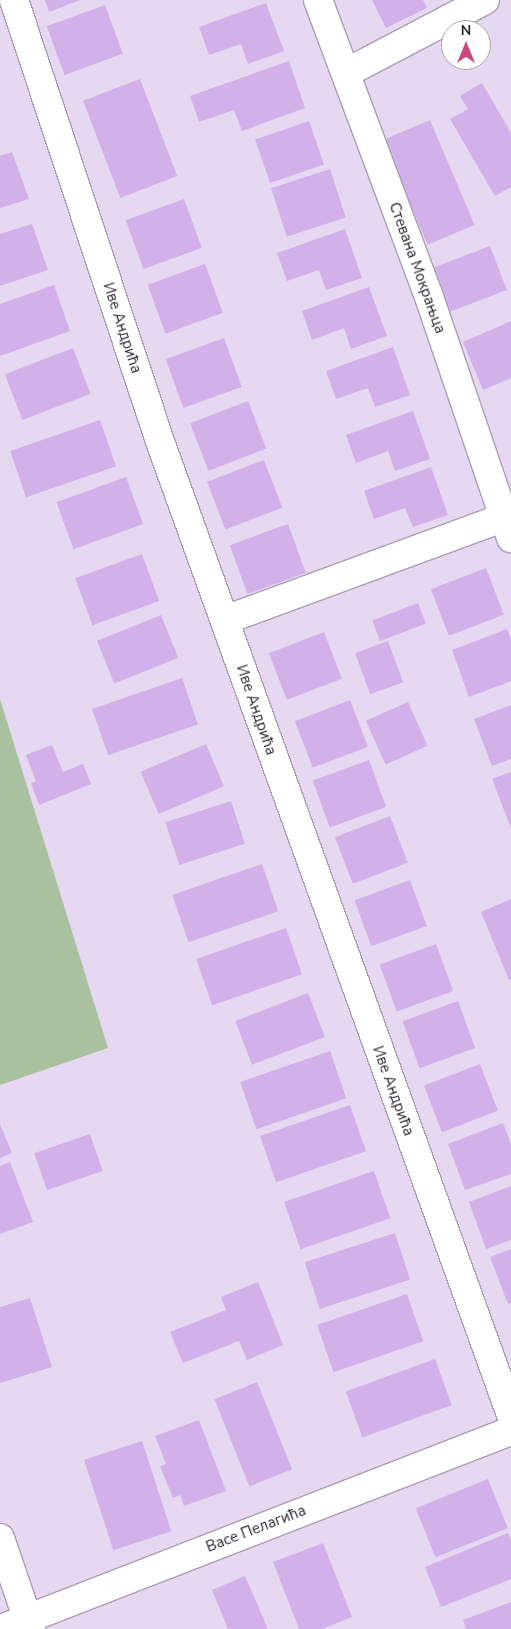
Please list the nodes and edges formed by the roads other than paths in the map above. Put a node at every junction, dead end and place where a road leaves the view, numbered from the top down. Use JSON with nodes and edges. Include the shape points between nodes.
{"nodes":[{"id":1,"x":14,"y":0,"type":"edge"},
{"id":2,"x":318,"y":0,"type":"edge"},
{"id":3,"x":485,"y":0,"type":"edge"},
{"id":4,"x":346,"y":73,"type":"junction"},
{"id":5,"x":509,"y":524,"type":"edge"},
{"id":6,"x":225,"y":620,"type":"junction"},
{"id":7,"x":511,"y":1415,"type":"edge"},
{"id":8,"x":511,"y":1431,"type":"edge"},
{"id":9,"x":0,"y":1538,"type":"edge"},
{"id":10,"x":29,"y":1624,"type":"edge"},
{"id":11,"x":0,"y":1629,"type":"edge"}],
"edges":[{"from":1,"to":6,"type":"street","name":"Иве Андрића","via":[[162,447]]},
{"from":2,"to":4,"type":"street","name":"Стевана Мокрањца"},
{"from":3,"to":4,"type":"street"},
{"from":4,"to":5,"type":"street","name":"Стевана Мокрањца"},
{"from":5,"to":6,"type":"street"},
{"from":6,"to":7,"type":"street","name":"Иве Андрића"},
{"from":8,"to":10,"type":"street","name":"Васе Пелагића"},
{"from":9,"to":10,"type":"street"},
{"from":10,"to":11,"type":"street","name":"Васе Пелагића"}]}
